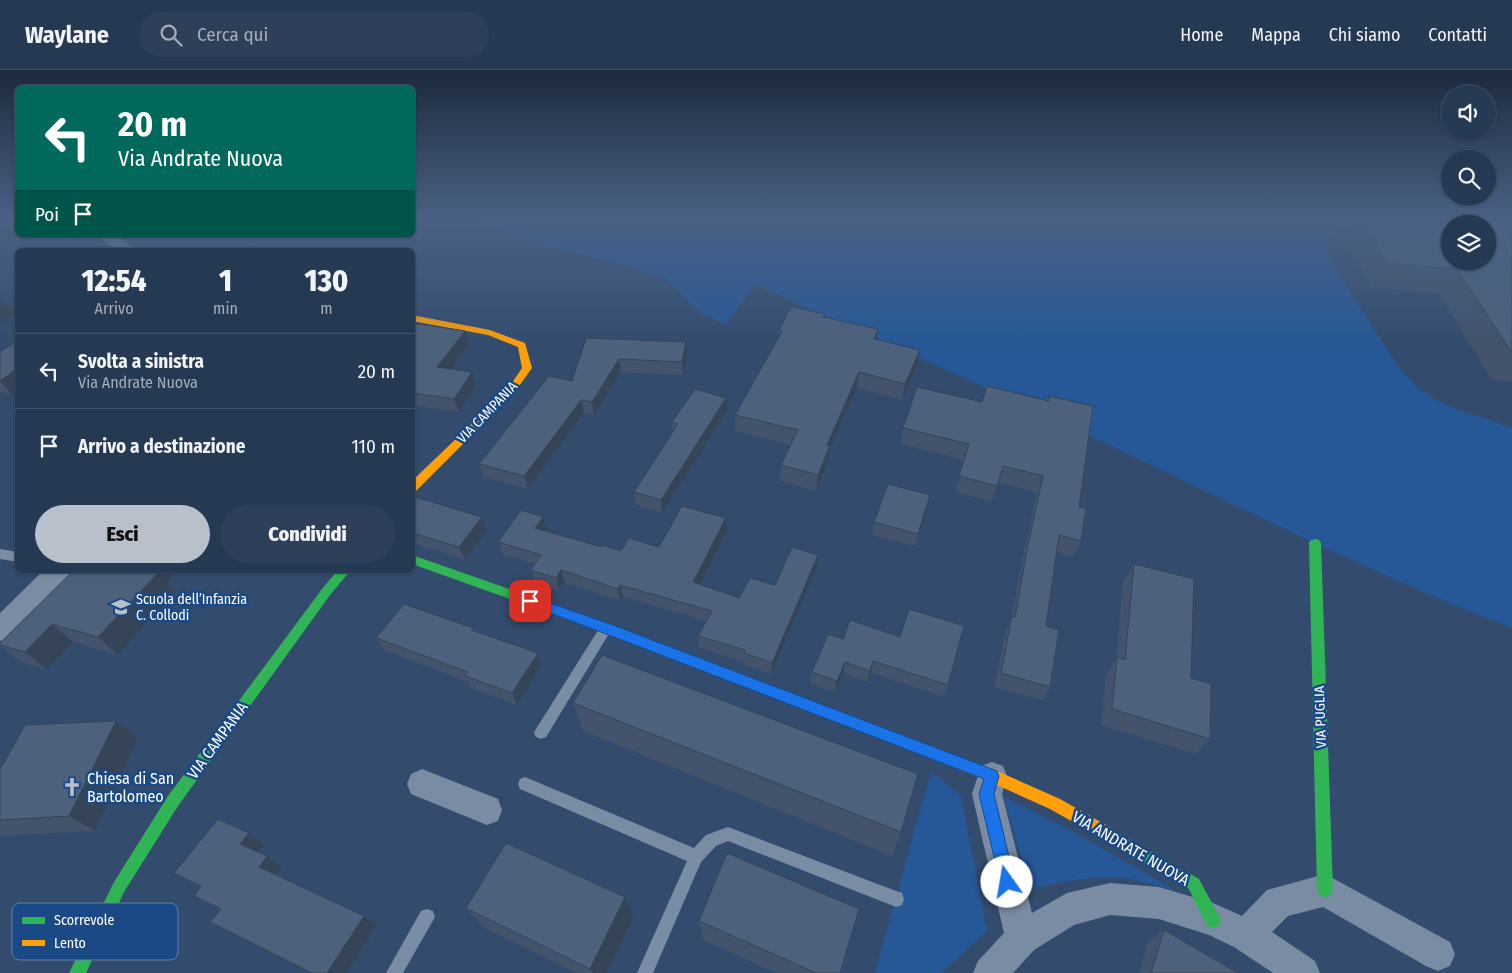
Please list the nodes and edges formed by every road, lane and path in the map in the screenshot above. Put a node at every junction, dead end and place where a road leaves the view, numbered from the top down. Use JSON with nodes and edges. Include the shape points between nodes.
{"nodes":[{"id":1,"x":415,"y":319,"type":"edge"},
{"id":2,"x":415,"y":485,"type":"edge"},
{"id":3,"x":1315,"y":544,"type":"dead end"},
{"id":4,"x":0,"y":554,"type":"edge"},
{"id":5,"x":15,"y":556,"type":"edge"},
{"id":6,"x":415,"y":560,"type":"edge"},
{"id":7,"x":57,"y":573,"type":"edge"},
{"id":8,"x":342,"y":573,"type":"edge"},
{"id":9,"x":606,"y":628,"type":"junction"},
{"id":10,"x":0,"y":630,"type":"edge"},
{"id":11,"x":541,"y":733,"type":"dead end"},
{"id":12,"x":992,"y":776,"type":"junction"},
{"id":13,"x":422,"y":784,"type":"dead end"},
{"id":14,"x":525,"y":784,"type":"dead end"},
{"id":15,"x":487,"y":810,"type":"dead end"},
{"id":16,"x":696,"y":857,"type":"junction"},
{"id":17,"x":1325,"y":890,"type":"junction"},
{"id":18,"x":896,"y":899,"type":"dead end"},
{"id":19,"x":111,"y":903,"type":"edge"},
{"id":20,"x":427,"y":917,"type":"dead end"},
{"id":21,"x":1214,"y":920,"type":"junction"},
{"id":22,"x":1246,"y":935,"type":"junction"},
{"id":23,"x":1022,"y":938,"type":"junction"},
{"id":24,"x":1438,"y":954,"type":"dead end"},
{"id":25,"x":82,"y":960,"type":"edge"},
{"id":26,"x":76,"y":973,"type":"edge"},
{"id":27,"x":394,"y":973,"type":"edge"},
{"id":28,"x":645,"y":973,"type":"edge"},
{"id":29,"x":990,"y":973,"type":"edge"},
{"id":30,"x":1303,"y":973,"type":"edge"}],
"edges":[{"from":1,"to":2,"type":"street","name":"VIA CAMPANIA","via":[[490,333],[522,345],[527,368],[511,391]]},
{"from":3,"to":17,"type":"street","name":"VIA PUGLIA"},
{"from":4,"to":5,"type":"lane"},
{"from":6,"to":9,"type":"street","name":"VIA ANDRATE NUOVA"},
{"from":7,"to":10,"type":"street"},
{"from":8,"to":19,"type":"street","name":"VIA CAMPANIA","via":[[256,685],[173,801]]},
{"from":9,"to":11,"type":"lane"},
{"from":9,"to":12,"type":"street","name":"VIA ANDRATE NUOVA"},
{"from":12,"to":21,"type":"street","name":"VIA ANDRATE NUOVA","via":[[1055,804],[1194,884]]},
{"from":12,"to":23,"type":"street","via":[[987,794]]},
{"from":13,"to":15,"type":"street"},
{"from":14,"to":16,"type":"lane"},
{"from":16,"to":18,"type":"lane","via":[[711,840],[728,834]]},
{"from":16,"to":28,"type":"lane"},
{"from":17,"to":22,"type":"street","via":[[1279,902]]},
{"from":17,"to":24,"type":"street"},
{"from":20,"to":27,"type":"lane"},
{"from":21,"to":22,"type":"street"},
{"from":21,"to":23,"type":"street","via":[[1160,903],[1110,899],[1066,910]]},
{"from":22,"to":30,"type":"street"},
{"from":23,"to":29,"type":"street"},
{"from":25,"to":26,"type":"street","name":"VIA CAMPANIA"}]}
